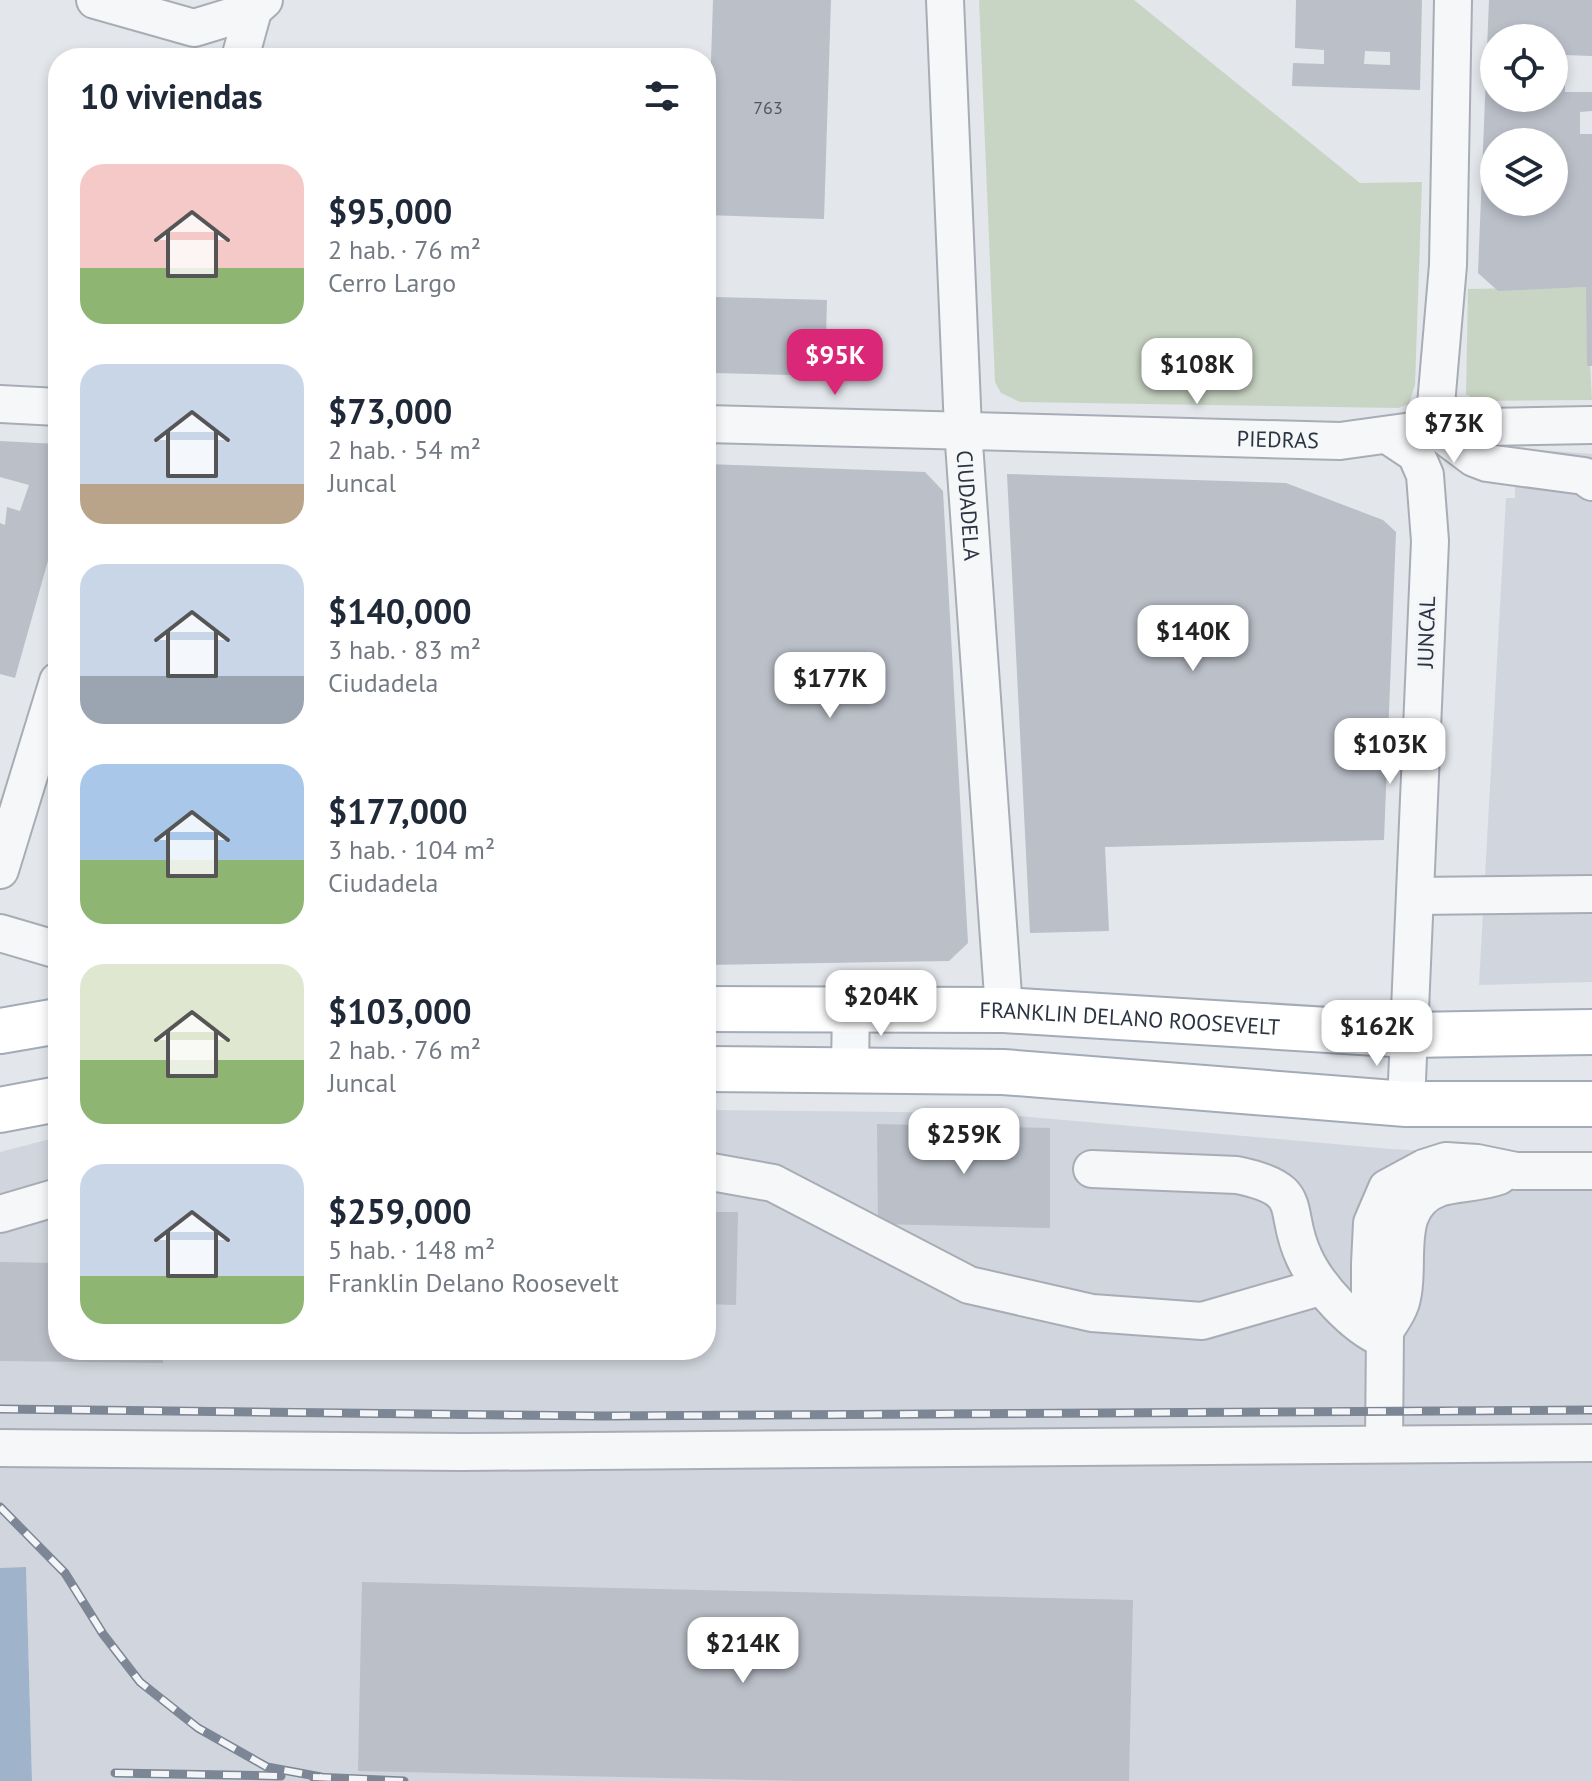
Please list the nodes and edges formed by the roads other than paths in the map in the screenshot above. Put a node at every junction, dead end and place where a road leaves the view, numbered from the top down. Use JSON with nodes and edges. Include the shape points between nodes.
{"nodes":[{"id":1,"x":95,"y":0,"type":"edge"},
{"id":2,"x":945,"y":0,"type":"edge"},
{"id":3,"x":1453,"y":0,"type":"edge"},
{"id":4,"x":258,"y":3,"type":"edge"},
{"id":5,"x":243,"y":48,"type":"edge"},
{"id":6,"x":0,"y":404,"type":"edge"},
{"id":7,"x":48,"y":406,"type":"edge"},
{"id":8,"x":716,"y":424,"type":"edge"},
{"id":9,"x":1592,"y":425,"type":"edge"},
{"id":10,"x":1434,"y":428,"type":"junction"},
{"id":11,"x":963,"y":429,"type":"junction"},
{"id":12,"x":1389,"y":436,"type":"junction"},
{"id":13,"x":1592,"y":482,"type":"edge"},
{"id":14,"x":48,"y":714,"type":"edge"},
{"id":15,"x":0,"y":870,"type":"edge"},
{"id":16,"x":1592,"y":894,"type":"edge"},
{"id":17,"x":1415,"y":896,"type":"junction"},
{"id":18,"x":0,"y":933,"type":"edge"},
{"id":19,"x":48,"y":947,"type":"edge"},
{"id":20,"x":851,"y":1007,"type":"junction"},
{"id":21,"x":716,"y":1009,"type":"edge"},
{"id":22,"x":1004,"y":1010,"type":"junction"},
{"id":23,"x":48,"y":1023,"type":"edge"},
{"id":24,"x":0,"y":1031,"type":"edge"},
{"id":25,"x":1592,"y":1032,"type":"edge"},
{"id":26,"x":1409,"y":1035,"type":"junction"},
{"id":27,"x":850,"y":1068,"type":"junction"},
{"id":28,"x":716,"y":1069,"type":"edge"},
{"id":29,"x":48,"y":1101,"type":"edge"},
{"id":30,"x":1406,"y":1104,"type":"junction"},
{"id":31,"x":1592,"y":1104,"type":"edge"},
{"id":32,"x":0,"y":1110,"type":"edge"},
{"id":33,"x":1092,"y":1169,"type":"dead end"},
{"id":34,"x":1592,"y":1171,"type":"edge"},
{"id":35,"x":716,"y":1173,"type":"edge"},
{"id":36,"x":48,"y":1200,"type":"edge"},
{"id":37,"x":0,"y":1214,"type":"edge"},
{"id":38,"x":1320,"y":1287,"type":"junction"},
{"id":39,"x":1386,"y":1336,"type":"junction"},
{"id":40,"x":1592,"y":1443,"type":"edge"},
{"id":41,"x":1384,"y":1444,"type":"junction"},
{"id":42,"x":0,"y":1448,"type":"edge"}],
"edges":[{"from":1,"to":4,"type":"street","via":[[194,28]]},
{"from":2,"to":11,"type":"street","name":"CIUDADELA"},
{"from":3,"to":10,"type":"street","via":[[1448,265]]},
{"from":4,"to":5,"type":"street"},
{"from":6,"to":7,"type":"street"},
{"from":8,"to":11,"type":"street","name":"PIEDRAS"},
{"from":9,"to":10,"type":"street","name":"PIEDRAS"},
{"from":10,"to":12,"type":"street","name":"PIEDRAS"},
{"from":10,"to":13,"type":"street","via":[[1487,463],[1584,476]]},
{"from":11,"to":12,"type":"street","name":"PIEDRAS","via":[[1340,441]]},
{"from":11,"to":22,"type":"street","name":"CIUDADELA"},
{"from":12,"to":17,"type":"street","name":"JUNCAL","via":[[1416,454],[1425,475],[1430,541]]},
{"from":14,"to":15,"type":"street"},
{"from":16,"to":17,"type":"street"},
{"from":17,"to":26,"type":"street","name":"JUNCAL"},
{"from":18,"to":19,"type":"street"},
{"from":20,"to":21,"type":"main road","name":"FRANKLIN DELANO ROOSEVELT"},
{"from":20,"to":22,"type":"main road","name":"FRANKLIN DELANO ROOSEVELT"},
{"from":20,"to":27,"type":"street"},
{"from":22,"to":26,"type":"main road","name":"FRANKLIN DELANO ROOSEVELT"},
{"from":23,"to":24,"type":"main road"},
{"from":25,"to":26,"type":"main road","name":"FRANKLIN DELANO ROOSEVELT"},
{"from":26,"to":30,"type":"street"},
{"from":27,"to":28,"type":"main road"},
{"from":27,"to":30,"type":"main road","via":[[1003,1072]]},
{"from":29,"to":32,"type":"main road"},
{"from":30,"to":31,"type":"main road"},
{"from":33,"to":38,"type":"street","via":[[1260,1180],[1281,1191],[1293,1211],[1302,1254]]},
{"from":34,"to":39,"type":"street","via":[[1516,1171],[1446,1161],[1387,1188],[1372,1223],[1370,1264],[1370,1298]]},
{"from":35,"to":38,"type":"street","via":[[773,1183],[969,1285],[1092,1313],[1202,1321]]},
{"from":36,"to":37,"type":"street"},
{"from":38,"to":39,"type":"street","via":[[1370,1333]]},
{"from":39,"to":41,"type":"street"},
{"from":40,"to":41,"type":"street"},
{"from":41,"to":42,"type":"street","via":[[463,1452]]}]}
